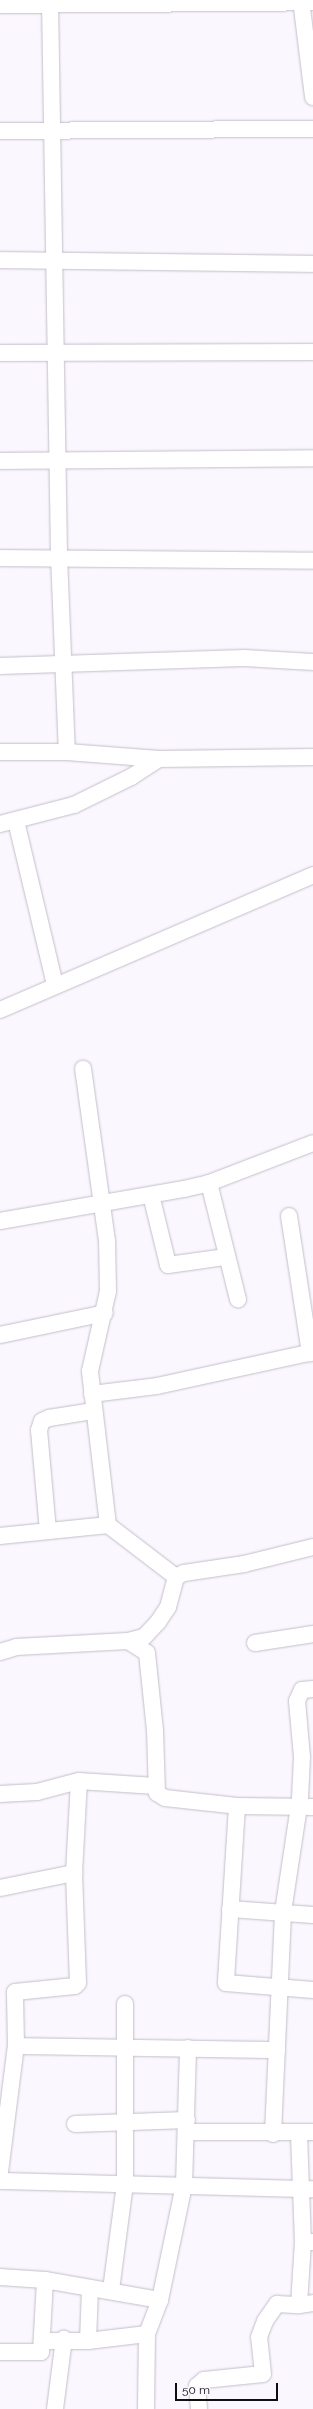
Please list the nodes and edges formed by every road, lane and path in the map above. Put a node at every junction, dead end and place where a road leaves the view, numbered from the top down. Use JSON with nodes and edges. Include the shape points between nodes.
{"nodes":[{"id":1,"x":50,"y":2,"type":"edge"},
{"id":2,"x":305,"y":2,"type":"edge"},
{"id":3,"x":0,"y":5,"type":"edge"},
{"id":4,"x":313,"y":97,"type":"edge"},
{"id":5,"x":313,"y":129,"type":"edge"},
{"id":6,"x":0,"y":131,"type":"edge"},
{"id":7,"x":52,"y":131,"type":"junction"},
{"id":8,"x":0,"y":260,"type":"edge"},
{"id":9,"x":55,"y":261,"type":"junction"},
{"id":10,"x":313,"y":264,"type":"edge"},
{"id":11,"x":313,"y":352,"type":"edge"},
{"id":12,"x":0,"y":353,"type":"edge"},
{"id":13,"x":57,"y":353,"type":"junction"},
{"id":14,"x":313,"y":458,"type":"edge"},
{"id":15,"x":59,"y":460,"type":"junction"},
{"id":16,"x":0,"y":461,"type":"edge"},
{"id":17,"x":59,"y":556,"type":"junction"},
{"id":18,"x":0,"y":558,"type":"edge"},
{"id":19,"x":313,"y":560,"type":"edge"},
{"id":20,"x":313,"y":662,"type":"edge"},
{"id":21,"x":0,"y":666,"type":"edge"},
{"id":22,"x":63,"y":666,"type":"junction"},
{"id":23,"x":0,"y":752,"type":"edge"},
{"id":24,"x":68,"y":752,"type":"junction"},
{"id":25,"x":313,"y":757,"type":"edge"},
{"id":26,"x":159,"y":759,"type":"junction"},
{"id":27,"x":16,"y":821,"type":"junction"},
{"id":28,"x":0,"y":824,"type":"edge"},
{"id":29,"x":313,"y":875,"type":"edge"},
{"id":30,"x":55,"y":985,"type":"junction"},
{"id":31,"x":0,"y":1010,"type":"edge"},
{"id":32,"x":83,"y":1069,"type":"dead end"},
{"id":33,"x":313,"y":1143,"type":"edge"},
{"id":34,"x":209,"y":1183,"type":"junction"},
{"id":35,"x":151,"y":1196,"type":"junction"},
{"id":36,"x":103,"y":1205,"type":"junction"},
{"id":37,"x":289,"y":1216,"type":"dead end"},
{"id":38,"x":0,"y":1221,"type":"edge"},
{"id":39,"x":226,"y":1257,"type":"junction"},
{"id":40,"x":238,"y":1299,"type":"dead end"},
{"id":41,"x":105,"y":1313,"type":"junction"},
{"id":42,"x":0,"y":1335,"type":"edge"},
{"id":43,"x":311,"y":1352,"type":"edge"},
{"id":44,"x":92,"y":1394,"type":"junction"},
{"id":45,"x":93,"y":1411,"type":"junction"},
{"id":46,"x":108,"y":1525,"type":"junction"},
{"id":47,"x":48,"y":1531,"type":"junction"},
{"id":48,"x":0,"y":1536,"type":"edge"},
{"id":49,"x":313,"y":1547,"type":"edge"},
{"id":50,"x":176,"y":1577,"type":"junction"},
{"id":51,"x":313,"y":1634,"type":"edge"},
{"id":52,"x":128,"y":1641,"type":"junction"},
{"id":53,"x":255,"y":1643,"type":"dead end"},
{"id":54,"x":0,"y":1652,"type":"edge"},
{"id":55,"x":313,"y":1689,"type":"edge"},
{"id":56,"x":79,"y":1781,"type":"junction"},
{"id":57,"x":155,"y":1786,"type":"junction"},
{"id":58,"x":0,"y":1794,"type":"edge"},
{"id":59,"x":237,"y":1806,"type":"junction"},
{"id":60,"x":306,"y":1807,"type":"edge"},
{"id":61,"x":74,"y":1873,"type":"junction"},
{"id":62,"x":0,"y":1888,"type":"edge"},
{"id":63,"x":230,"y":1909,"type":"junction"},
{"id":64,"x":283,"y":1912,"type":"junction"},
{"id":65,"x":313,"y":1915,"type":"edge"},
{"id":66,"x":281,"y":1988,"type":"junction"},
{"id":67,"x":313,"y":1990,"type":"edge"},
{"id":68,"x":126,"y":2004,"type":"dead end"},
{"id":69,"x":16,"y":2046,"type":"junction"},
{"id":70,"x":188,"y":2048,"type":"junction"},
{"id":71,"x":124,"y":2050,"type":"junction"},
{"id":72,"x":277,"y":2050,"type":"junction"},
{"id":73,"x":124,"y":2123,"type":"junction"},
{"id":74,"x":74,"y":2124,"type":"dead end"},
{"id":75,"x":187,"y":2126,"type":"junction"},
{"id":76,"x":306,"y":2133,"type":"edge"},
{"id":77,"x":272,"y":2134,"type":"junction"},
{"id":78,"x":0,"y":2172,"type":"edge"},
{"id":79,"x":0,"y":2181,"type":"edge"},
{"id":80,"x":125,"y":2183,"type":"junction"},
{"id":81,"x":184,"y":2185,"type":"junction"},
{"id":82,"x":307,"y":2190,"type":"edge"},
{"id":83,"x":308,"y":2242,"type":"edge"},
{"id":84,"x":0,"y":2277,"type":"edge"},
{"id":85,"x":45,"y":2280,"type":"junction"},
{"id":86,"x":90,"y":2288,"type":"junction"},
{"id":87,"x":111,"y":2290,"type":"junction"},
{"id":88,"x":160,"y":2300,"type":"junction"},
{"id":89,"x":306,"y":2304,"type":"edge"},
{"id":90,"x":147,"y":2334,"type":"junction"},
{"id":91,"x":64,"y":2339,"type":"junction"},
{"id":92,"x":42,"y":2341,"type":"junction"},
{"id":93,"x":88,"y":2341,"type":"junction"},
{"id":94,"x":0,"y":2352,"type":"edge"},
{"id":95,"x":55,"y":2409,"type":"edge"},
{"id":96,"x":146,"y":2409,"type":"edge"},
{"id":97,"x":199,"y":2409,"type":"edge"}],
"edges":[{"from":1,"to":2,"type":"street"},
{"from":1,"to":3,"type":"street"},
{"from":1,"to":7,"type":"street"},
{"from":2,"to":4,"type":"street"},
{"from":5,"to":7,"type":"street"},
{"from":6,"to":7,"type":"street"},
{"from":7,"to":9,"type":"street"},
{"from":8,"to":9,"type":"street"},
{"from":9,"to":10,"type":"street"},
{"from":9,"to":13,"type":"street"},
{"from":11,"to":13,"type":"street"},
{"from":12,"to":13,"type":"street"},
{"from":13,"to":15,"type":"street"},
{"from":14,"to":15,"type":"street"},
{"from":15,"to":16,"type":"street"},
{"from":15,"to":17,"type":"street"},
{"from":17,"to":18,"type":"street"},
{"from":17,"to":19,"type":"street"},
{"from":17,"to":22,"type":"street"},
{"from":20,"to":22,"type":"street","via":[[244,658]]},
{"from":21,"to":22,"type":"street"},
{"from":22,"to":24,"type":"street"},
{"from":23,"to":24,"type":"street"},
{"from":24,"to":26,"type":"street"},
{"from":25,"to":26,"type":"street"},
{"from":26,"to":27,"type":"street","via":[[131,777],[74,805],[27,815]]},
{"from":27,"to":28,"type":"street"},
{"from":27,"to":30,"type":"street"},
{"from":29,"to":30,"type":"street","via":[[124,959]]},
{"from":30,"to":31,"type":"street"},
{"from":32,"to":36,"type":"street"},
{"from":33,"to":34,"type":"street"},
{"from":34,"to":35,"type":"street"},
{"from":34,"to":39,"type":"street"},
{"from":35,"to":36,"type":"street"},
{"from":35,"to":39,"type":"street","via":[[168,1265]]},
{"from":36,"to":38,"type":"street"},
{"from":36,"to":41,"type":"street","via":[[108,1284]]},
{"from":37,"to":43,"type":"street"},
{"from":39,"to":40,"type":"street"},
{"from":41,"to":42,"type":"street"},
{"from":41,"to":44,"type":"street","via":[[90,1371]]},
{"from":43,"to":44,"type":"street","via":[[157,1386]]},
{"from":44,"to":45,"type":"street"},
{"from":45,"to":46,"type":"street"},
{"from":45,"to":47,"type":"street","via":[[49,1418],[42,1422],[39,1430]]},
{"from":46,"to":47,"type":"street"},
{"from":46,"to":50,"type":"street"},
{"from":47,"to":48,"type":"street"},
{"from":49,"to":50,"type":"street","via":[[283,1556],[184,1573]]},
{"from":50,"to":52,"type":"street","via":[[168,1607],[158,1622],[144,1637]]},
{"from":51,"to":53,"type":"street"},
{"from":52,"to":54,"type":"street","via":[[16,1647]]},
{"from":52,"to":57,"type":"street","via":[[148,1653],[155,1730]]},
{"from":55,"to":60,"type":"street","via":[[302,1690],[297,1701]]},
{"from":56,"to":57,"type":"street"},
{"from":56,"to":58,"type":"street","via":[[37,1792]]},
{"from":56,"to":61,"type":"street"},
{"from":57,"to":59,"type":"street","via":[[158,1795],[165,1798]]},
{"from":59,"to":60,"type":"street"},
{"from":59,"to":63,"type":"street"},
{"from":60,"to":64,"type":"street"},
{"from":61,"to":62,"type":"street"},
{"from":61,"to":69,"type":"street","via":[[78,1983],[75,1986],[15,1992]]},
{"from":63,"to":64,"type":"street"},
{"from":63,"to":66,"type":"street","via":[[226,1983]]},
{"from":64,"to":65,"type":"street"},
{"from":64,"to":66,"type":"street"},
{"from":66,"to":67,"type":"street"},
{"from":66,"to":72,"type":"street"},
{"from":68,"to":71,"type":"street"},
{"from":69,"to":71,"type":"street"},
{"from":69,"to":78,"type":"street"},
{"from":70,"to":71,"type":"street"},
{"from":70,"to":72,"type":"street"},
{"from":70,"to":75,"type":"street"},
{"from":71,"to":73,"type":"street"},
{"from":72,"to":77,"type":"street"},
{"from":73,"to":74,"type":"street"},
{"from":73,"to":75,"type":"street"},
{"from":73,"to":80,"type":"street"},
{"from":75,"to":77,"type":"street"},
{"from":75,"to":81,"type":"street"},
{"from":76,"to":77,"type":"street"},
{"from":76,"to":82,"type":"street"},
{"from":79,"to":80,"type":"street"},
{"from":80,"to":81,"type":"street"},
{"from":80,"to":87,"type":"street"},
{"from":81,"to":82,"type":"street"},
{"from":81,"to":88,"type":"street"},
{"from":82,"to":83,"type":"street"},
{"from":83,"to":89,"type":"street"},
{"from":84,"to":85,"type":"street"},
{"from":85,"to":86,"type":"street"},
{"from":85,"to":92,"type":"street"},
{"from":86,"to":87,"type":"street"},
{"from":86,"to":93,"type":"street"},
{"from":87,"to":88,"type":"street"},
{"from":88,"to":90,"type":"street"},
{"from":89,"to":97,"type":"street","via":[[277,2304],[265,2321],[259,2338],[263,2374],[204,2380],[197,2386]]},
{"from":90,"to":93,"type":"street"},
{"from":90,"to":96,"type":"street"},
{"from":91,"to":92,"type":"street"},
{"from":91,"to":93,"type":"street"},
{"from":91,"to":95,"type":"street"},
{"from":92,"to":94,"type":"street","via":[[41,2352]]}]}
